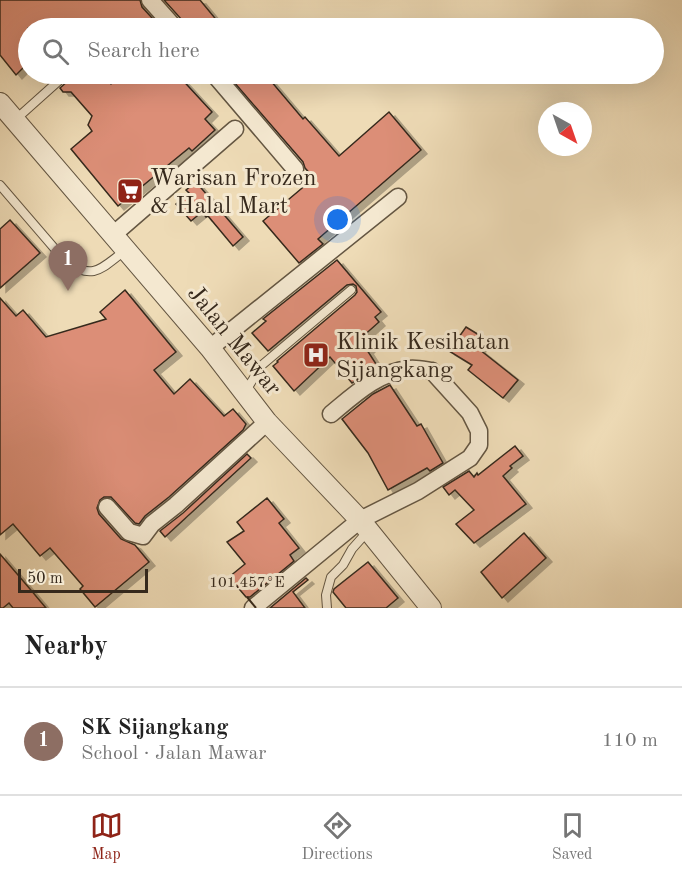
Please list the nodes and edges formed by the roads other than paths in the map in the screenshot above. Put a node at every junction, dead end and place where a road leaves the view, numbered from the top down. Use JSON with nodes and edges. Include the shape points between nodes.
{"nodes":[{"id":1,"x":150,"y":0,"type":"edge"},
{"id":2,"x":166,"y":18,"type":"edge"},
{"id":3,"x":55,"y":84,"type":"edge"},
{"id":4,"x":223,"y":84,"type":"edge"},
{"id":5,"x":0,"y":103,"type":"edge"},
{"id":6,"x":14,"y":120,"type":"junction"},
{"id":7,"x":235,"y":129,"type":"dead end"},
{"id":8,"x":295,"y":169,"type":"dead end"},
{"id":9,"x":0,"y":185,"type":"edge"},
{"id":10,"x":398,"y":196,"type":"dead end"},
{"id":11,"x":120,"y":242,"type":"junction"},
{"id":12,"x":351,"y":290,"type":"dead end"},
{"id":13,"x":210,"y":348,"type":"junction"},
{"id":14,"x":245,"y":393,"type":"junction"},
{"id":15,"x":332,"y":414,"type":"dead end"},
{"id":16,"x":267,"y":422,"type":"junction"},
{"id":17,"x":107,"y":507,"type":"dead end"},
{"id":18,"x":364,"y":526,"type":"junction"},
{"id":19,"x":253,"y":608,"type":"edge"},
{"id":20,"x":327,"y":608,"type":"edge"},
{"id":21,"x":431,"y":608,"type":"edge"}],
"edges":[{"from":1,"to":2,"type":"street"},
{"from":3,"to":6,"type":"lane"},
{"from":4,"to":8,"type":"street"},
{"from":5,"to":6,"type":"street","name":"Jalan Mawar"},
{"from":6,"to":11,"type":"street","name":"Jalan Mawar"},
{"from":7,"to":11,"type":"street"},
{"from":9,"to":11,"type":"lane","via":[[67,263],[79,271],[98,269]]},
{"from":10,"to":13,"type":"street"},
{"from":11,"to":13,"type":"street","name":"Jalan Mawar"},
{"from":12,"to":14,"type":"lane","via":[[262,365]]},
{"from":13,"to":14,"type":"street","name":"Jalan Mawar"},
{"from":14,"to":16,"type":"street","name":"Jalan Mawar"},
{"from":15,"to":18,"type":"street","via":[[370,384],[389,373],[410,368],[432,371],[470,413],[479,431],[479,445],[470,458]]},
{"from":16,"to":17,"type":"street","via":[[143,536],[129,532]]},
{"from":16,"to":18,"type":"street","name":"Jalan Mawar"},
{"from":18,"to":19,"type":"street"},
{"from":18,"to":20,"type":"lane","via":[[343,565],[331,578]]},
{"from":18,"to":21,"type":"street","name":"Jalan Mawar"}]}
